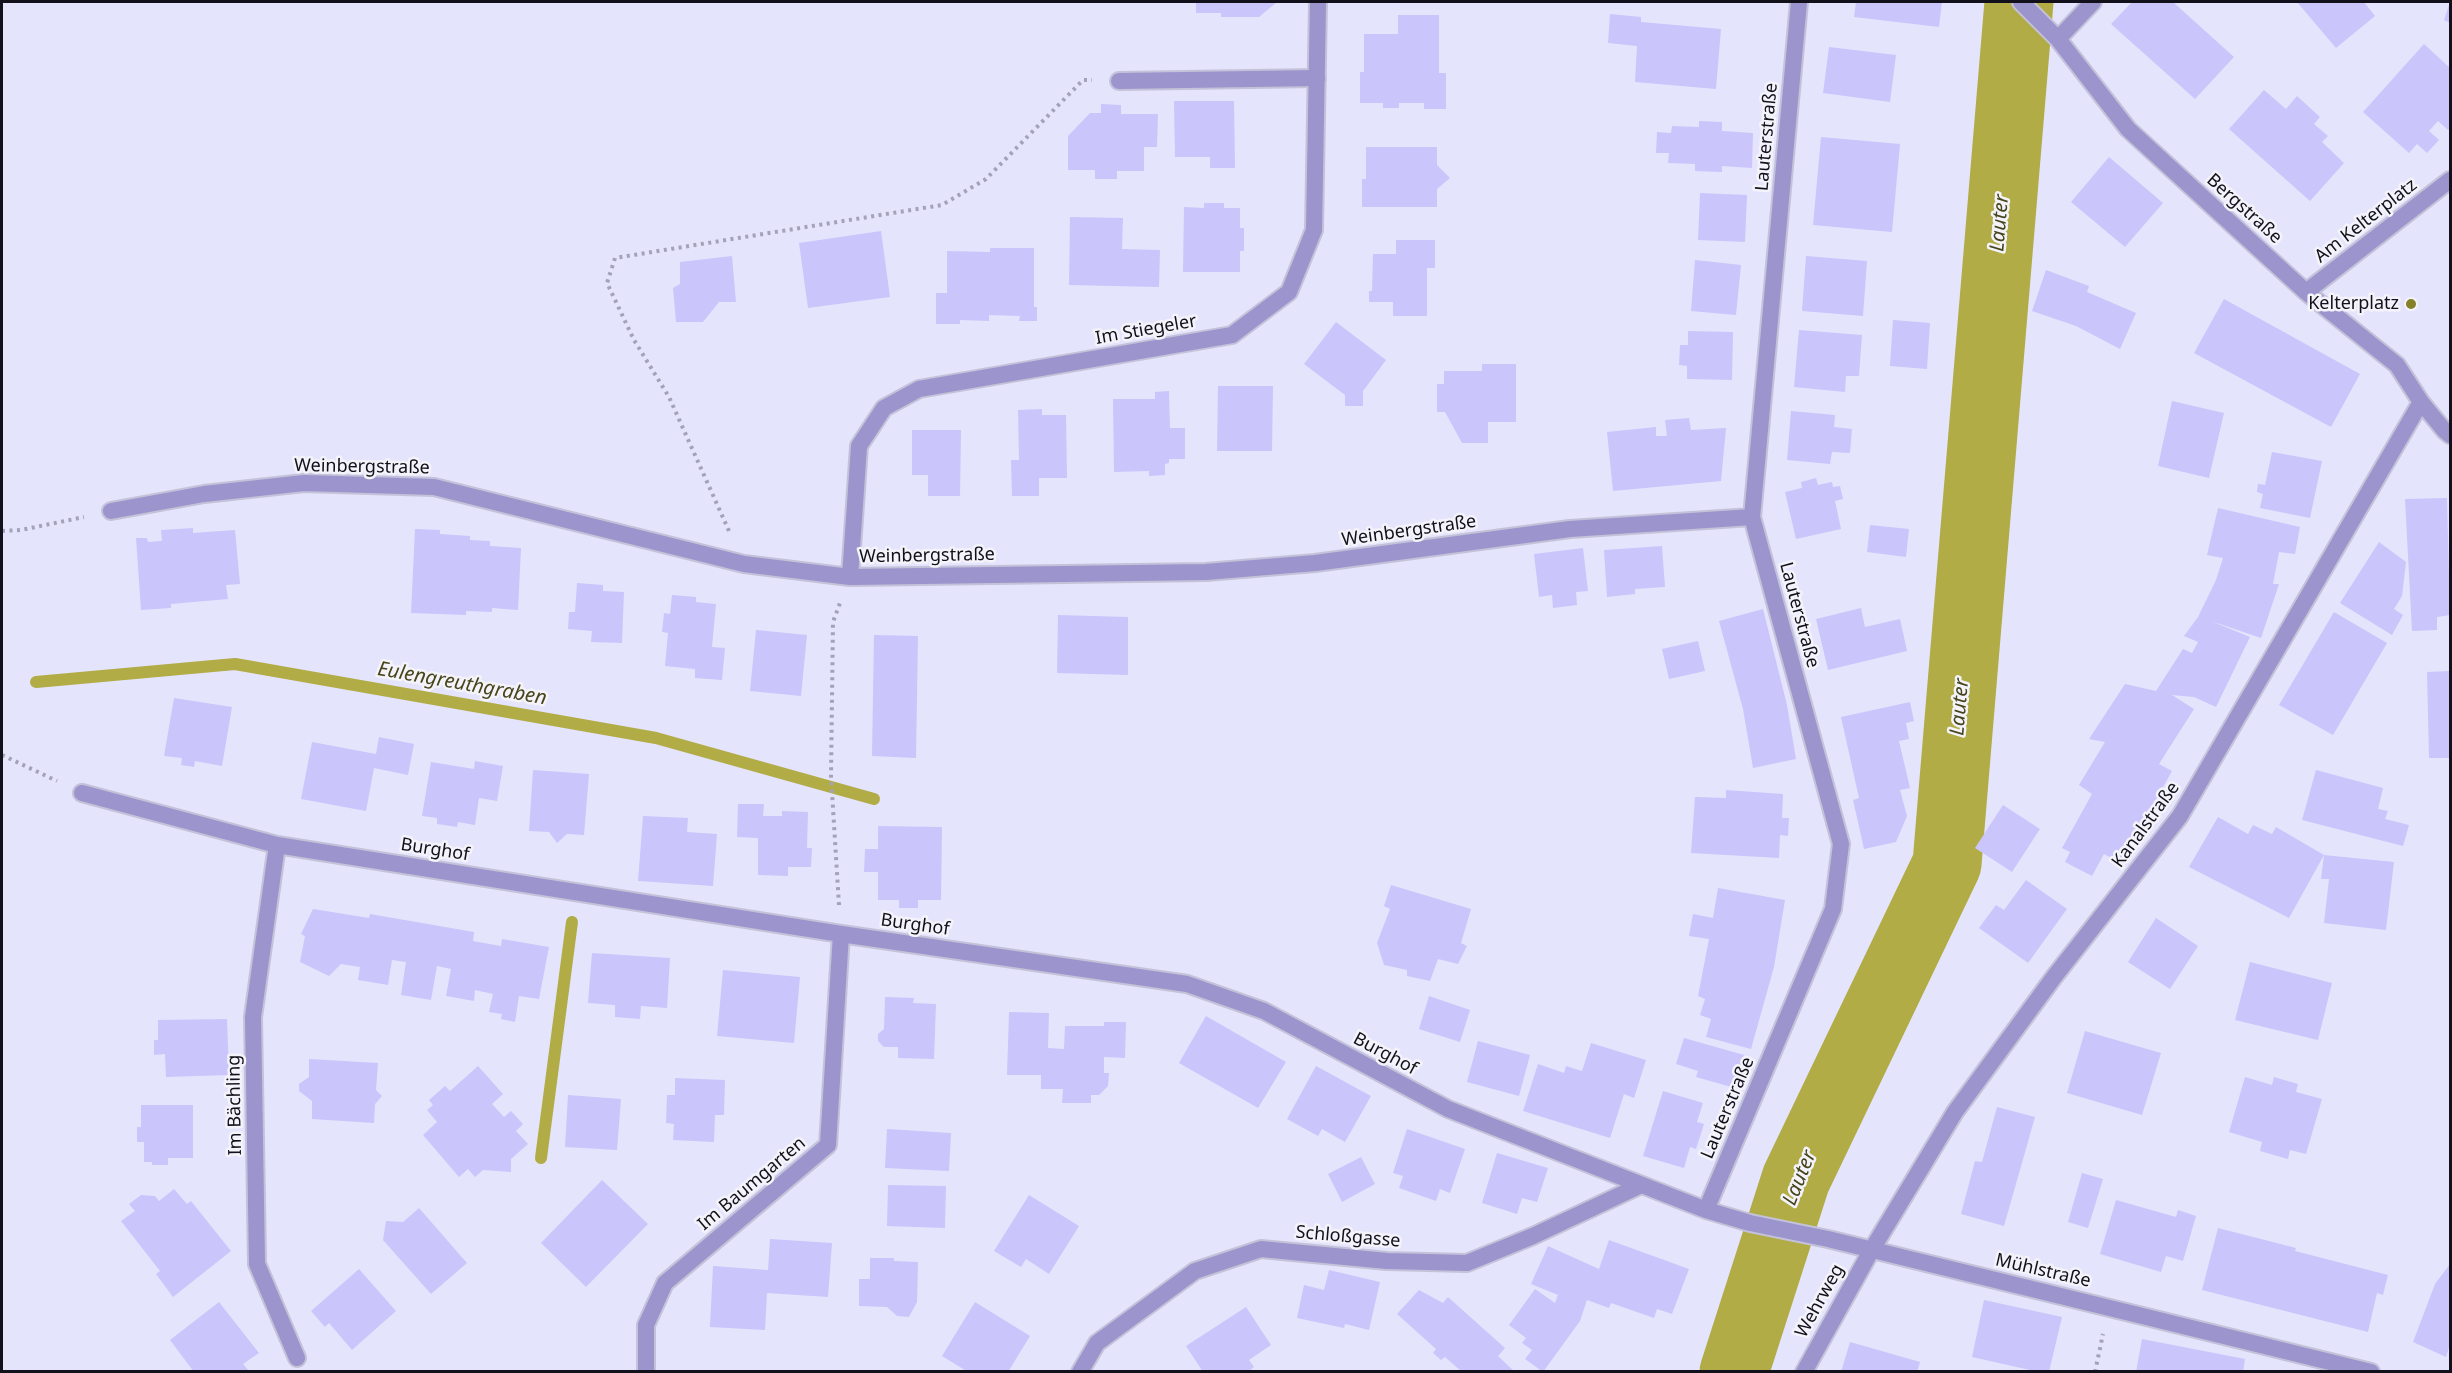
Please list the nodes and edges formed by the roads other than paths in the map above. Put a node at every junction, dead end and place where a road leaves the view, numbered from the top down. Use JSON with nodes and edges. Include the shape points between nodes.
{"nodes":[{"id":1,"x":1318,"y":2,"type":"edge"},
{"id":2,"x":1799,"y":2,"type":"edge"},
{"id":3,"x":2021,"y":2,"type":"edge"},
{"id":4,"x":2093,"y":2,"type":"edge"},
{"id":5,"x":2058,"y":39,"type":"junction"},
{"id":6,"x":1317,"y":78,"type":"junction"},
{"id":7,"x":1119,"y":81,"type":"road end"},
{"id":8,"x":2451,"y":180,"type":"edge"},
{"id":9,"x":2306,"y":292,"type":"junction"},
{"id":10,"x":2421,"y":402,"type":"junction"},
{"id":11,"x":2451,"y":435,"type":"edge"},
{"id":12,"x":111,"y":512,"type":"road end"},
{"id":13,"x":1752,"y":517,"type":"junction"},
{"id":14,"x":850,"y":577,"type":"junction"},
{"id":15,"x":82,"y":793,"type":"road end"},
{"id":16,"x":277,"y":845,"type":"junction"},
{"id":17,"x":841,"y":934,"type":"junction"},
{"id":18,"x":1639,"y":1186,"type":"junction"},
{"id":19,"x":1706,"y":1210,"type":"junction"},
{"id":20,"x":1871,"y":1251,"type":"junction"},
{"id":21,"x":297,"y":1358,"type":"dead end"},
{"id":22,"x":646,"y":1371,"type":"edge"},
{"id":23,"x":1080,"y":1371,"type":"edge"},
{"id":24,"x":1804,"y":1371,"type":"edge"},
{"id":25,"x":2371,"y":1371,"type":"edge"}],
"edges":[{"from":1,"to":6,"type":"street","name":"Im Stiegeler"},
{"from":2,"to":13,"type":"street","name":"Lauterstraße"},
{"from":3,"to":5,"type":"street","name":"Bergstraße"},
{"from":4,"to":5,"type":"street"},
{"from":5,"to":9,"type":"street","name":"Bergstraße","via":[[2128,129]]},
{"from":6,"to":7,"type":"street"},
{"from":6,"to":14,"type":"street","name":"Im Stiegeler","via":[[1314,230],[1289,292],[1232,335],[920,389],[884,408],[859,446]]},
{"from":8,"to":9,"type":"street","name":"Am Kelterplatz"},
{"from":9,"to":10,"type":"street","name":"Bergstraße","via":[[2397,365]]},
{"from":10,"to":11,"type":"street","name":"Bergstraße"},
{"from":10,"to":20,"type":"street","name":"Kanalstraße","via":[[2180,816],[1955,1112]]},
{"from":12,"to":14,"type":"street","name":"Weinbergstraße","via":[[204,494],[304,483],[434,487],[744,564]]},
{"from":13,"to":14,"type":"street","name":"Weinbergstraße","via":[[1570,529],[1315,563],[1206,572]]},
{"from":13,"to":19,"type":"street","name":"Lauterstraße","via":[[1841,844],[1833,909]]},
{"from":15,"to":16,"type":"street","name":"Burghof"},
{"from":16,"to":17,"type":"street","name":"Burghof"},
{"from":16,"to":21,"type":"street","name":"Im Bächling","via":[[254,1017],[257,1264]]},
{"from":17,"to":18,"type":"street","name":"Burghof","via":[[1187,984],[1264,1011],[1448,1109]]},
{"from":17,"to":22,"type":"street","name":"Im Baumgarten","via":[[828,1145],[665,1283],[646,1325]]},
{"from":18,"to":19,"type":"street","name":"Burghof"},
{"from":18,"to":23,"type":"street","name":"Schloßgasse","via":[[1467,1263],[1387,1261],[1261,1249],[1195,1271],[1097,1343]]},
{"from":19,"to":20,"type":"street","name":"Mühlstraße"},
{"from":20,"to":24,"type":"street","name":"Wehrweg"},
{"from":20,"to":25,"type":"street","name":"Mühlstraße"}]}
